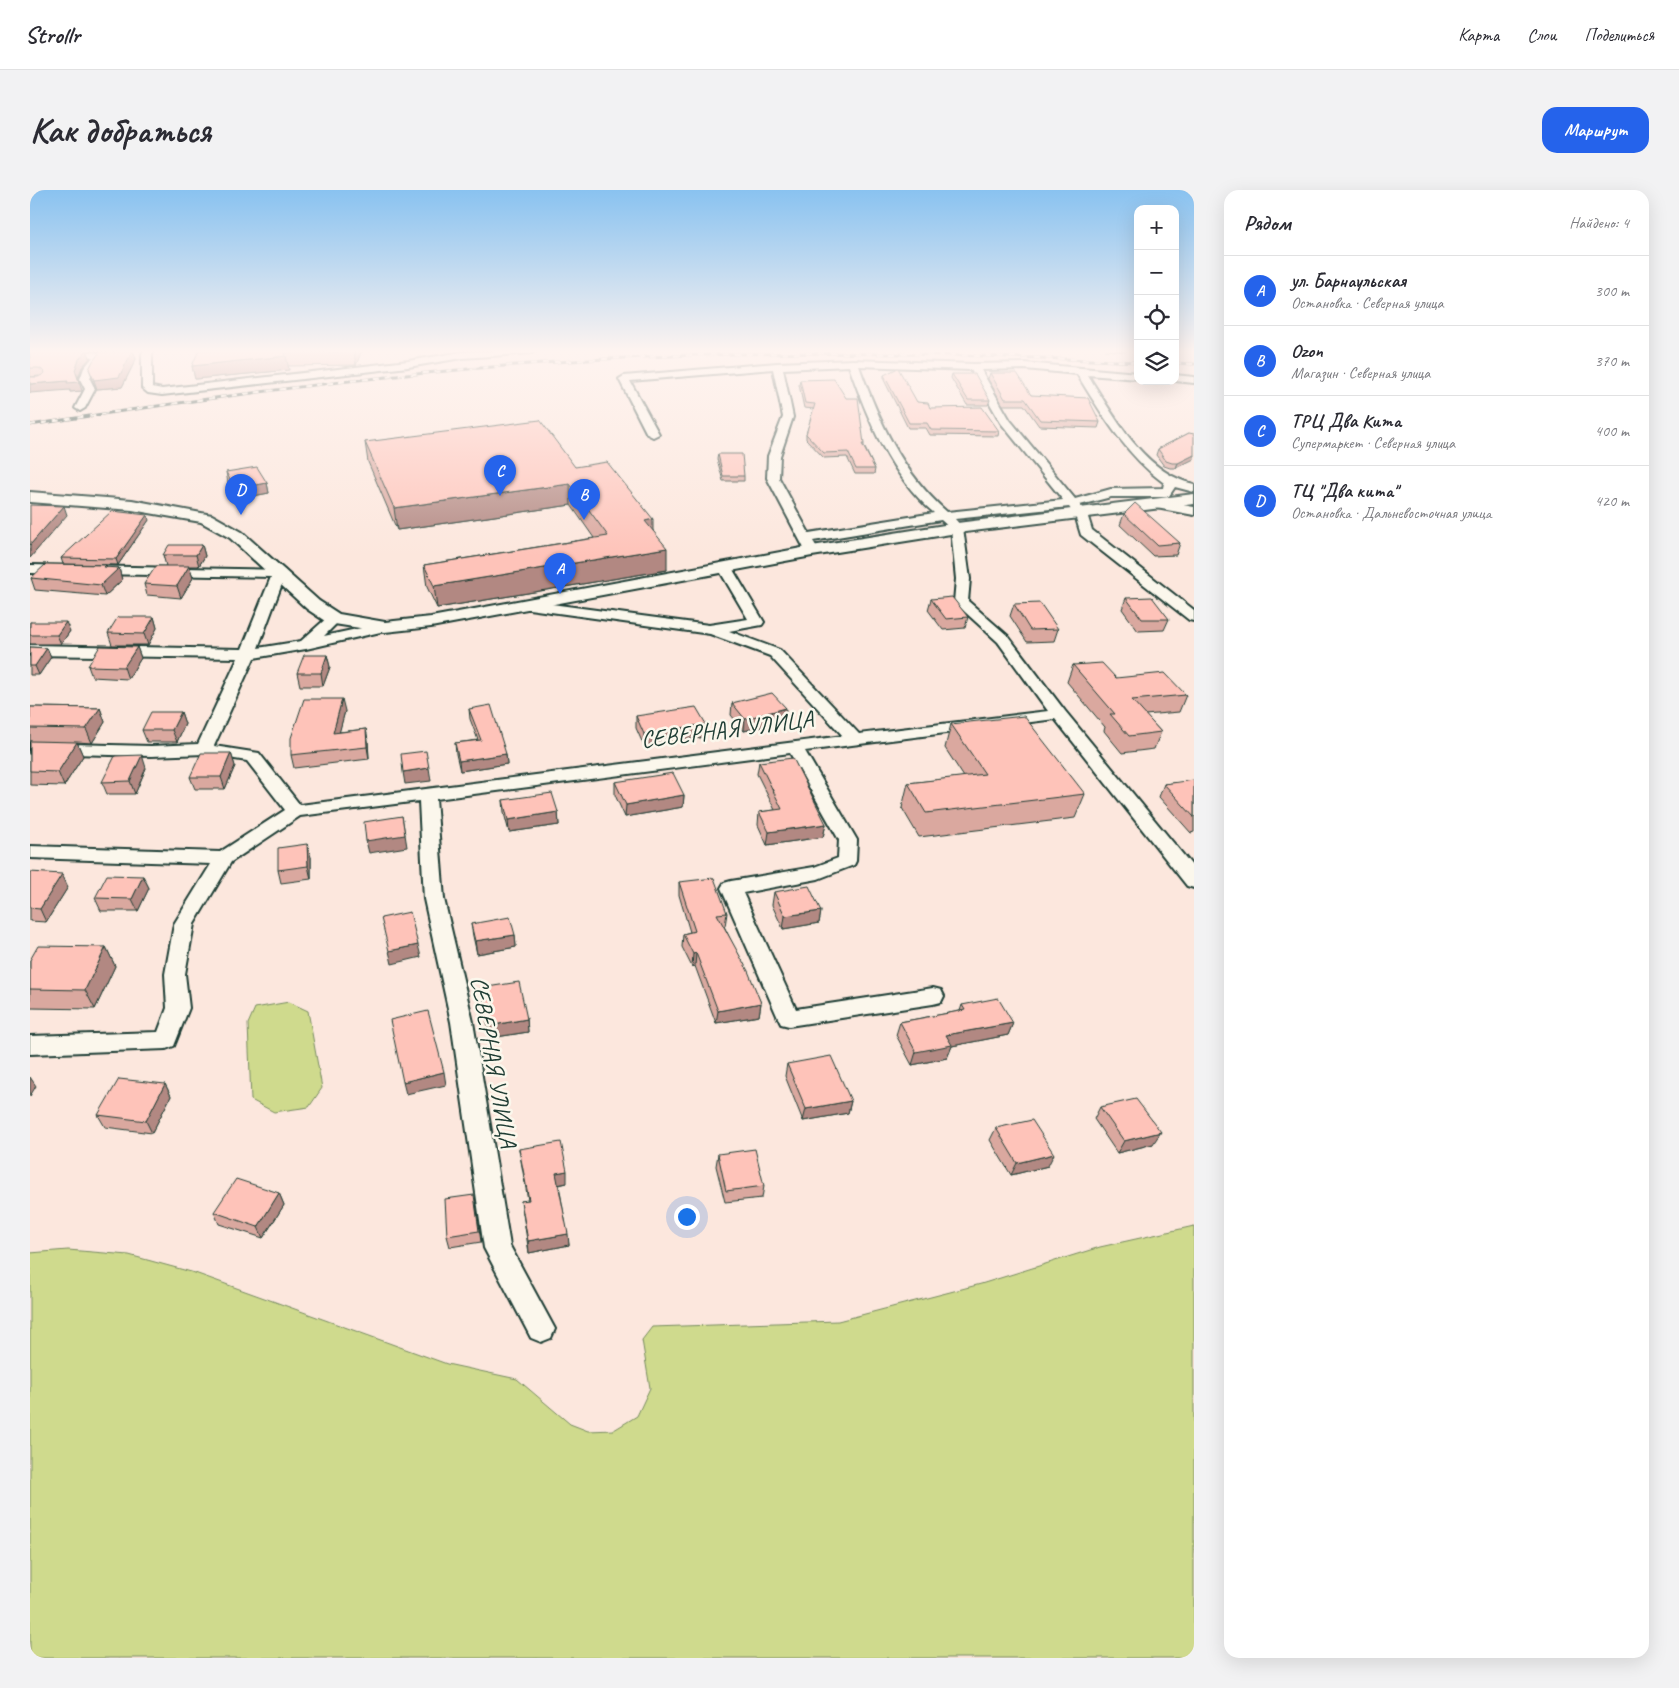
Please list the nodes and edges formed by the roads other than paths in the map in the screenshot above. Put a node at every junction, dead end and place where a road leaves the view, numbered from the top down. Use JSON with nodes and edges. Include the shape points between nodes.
{"nodes":[{"id":1,"x":645,"y":419,"type":"edge"},
{"id":2,"x":787,"y":419,"type":"edge"},
{"id":3,"x":875,"y":419,"type":"edge"},
{"id":4,"x":1005,"y":419,"type":"edge"},
{"id":5,"x":1111,"y":419,"type":"edge"},
{"id":6,"x":653,"y":434,"type":"dead end"},
{"id":7,"x":1170,"y":481,"type":"junction"},
{"id":8,"x":1194,"y":488,"type":"edge"},
{"id":9,"x":30,"y":497,"type":"edge"},
{"id":10,"x":1194,"y":499,"type":"edge"},
{"id":11,"x":1154,"y":504,"type":"junction"},
{"id":12,"x":1076,"y":508,"type":"junction"},
{"id":13,"x":1194,"y":511,"type":"edge"},
{"id":14,"x":951,"y":523,"type":"junction"},
{"id":15,"x":808,"y":544,"type":"junction"},
{"id":16,"x":725,"y":568,"type":"junction"},
{"id":17,"x":30,"y":569,"type":"edge"},
{"id":18,"x":279,"y":573,"type":"junction"},
{"id":19,"x":529,"y":605,"type":"junction"},
{"id":20,"x":1194,"y":617,"type":"edge"},
{"id":21,"x":334,"y":619,"type":"junction"},
{"id":22,"x":385,"y":627,"type":"junction"},
{"id":23,"x":709,"y":630,"type":"junction"},
{"id":24,"x":306,"y":645,"type":"junction"},
{"id":25,"x":30,"y":650,"type":"edge"},
{"id":26,"x":248,"y":654,"type":"junction"},
{"id":27,"x":1059,"y":714,"type":"junction"},
{"id":28,"x":854,"y":740,"type":"junction"},
{"id":29,"x":30,"y":748,"type":"edge"},
{"id":30,"x":795,"y":748,"type":"junction"},
{"id":31,"x":204,"y":749,"type":"junction"},
{"id":32,"x":427,"y":795,"type":"junction"},
{"id":33,"x":295,"y":811,"type":"junction"},
{"id":34,"x":30,"y":852,"type":"edge"},
{"id":35,"x":224,"y":858,"type":"junction"},
{"id":36,"x":1194,"y":881,"type":"edge"},
{"id":37,"x":933,"y":996,"type":"dead end"},
{"id":38,"x":30,"y":1045,"type":"edge"},
{"id":39,"x":541,"y":1329,"type":"dead end"}],
"edges":[{"from":1,"to":6,"type":"street"},
{"from":2,"to":15,"type":"street","via":[[774,456],[774,478]]},
{"from":3,"to":14,"type":"street","via":[[889,450],[917,490]]},
{"from":4,"to":12,"type":"street"},
{"from":5,"to":7,"type":"street","via":[[1152,468]]},
{"from":7,"to":8,"type":"street"},
{"from":7,"to":12,"type":"street","via":[[1165,493],[1111,493]]},
{"from":9,"to":18,"type":"street","via":[[132,505],[206,518],[236,535]]},
{"from":10,"to":11,"type":"street"},
{"from":11,"to":12,"type":"street"},
{"from":11,"to":13,"type":"street"},
{"from":12,"to":14,"type":"street"},
{"from":12,"to":20,"type":"street","via":[[1086,532]]},
{"from":14,"to":15,"type":"street"},
{"from":14,"to":27,"type":"street","via":[[964,579],[961,602],[1003,639]]},
{"from":15,"to":16,"type":"street"},
{"from":16,"to":19,"type":"street"},
{"from":16,"to":23,"type":"street","via":[[756,622]]},
{"from":17,"to":18,"type":"street"},
{"from":18,"to":21,"type":"street","via":[[313,605]]},
{"from":18,"to":26,"type":"street"},
{"from":19,"to":22,"type":"street"},
{"from":19,"to":23,"type":"street","name":"СЕВЕРНАЯ УЛИЦА"},
{"from":21,"to":22,"type":"street"},
{"from":21,"to":24,"type":"street"},
{"from":22,"to":24,"type":"street"},
{"from":23,"to":28,"type":"street","name":"СЕВЕРНАЯ УЛИЦА","via":[[775,653]]},
{"from":24,"to":26,"type":"street"},
{"from":25,"to":26,"type":"street"},
{"from":26,"to":31,"type":"street"},
{"from":27,"to":28,"type":"street","name":"СЕВЕРНАЯ УЛИЦА"},
{"from":27,"to":36,"type":"street"},
{"from":28,"to":30,"type":"street","name":"СЕВЕРНАЯ УЛИЦА"},
{"from":29,"to":31,"type":"street"},
{"from":30,"to":32,"type":"street","name":"СЕВЕРНАЯ УЛИЦА"},
{"from":30,"to":37,"type":"street","via":[[848,840],[847,861],[818,874],[731,888],[789,1018]]},
{"from":31,"to":33,"type":"street","via":[[253,757]]},
{"from":32,"to":33,"type":"street","name":"СЕВЕРНАЯ УЛИЦА"},
{"from":32,"to":39,"type":"street","name":"СЕВЕРНАЯ УЛИЦА","via":[[434,899],[462,1022],[497,1248]]},
{"from":33,"to":35,"type":"street"},
{"from":34,"to":35,"type":"street"},
{"from":35,"to":38,"type":"street","via":[[184,924],[175,974],[178,1008],[166,1040]]}]}
